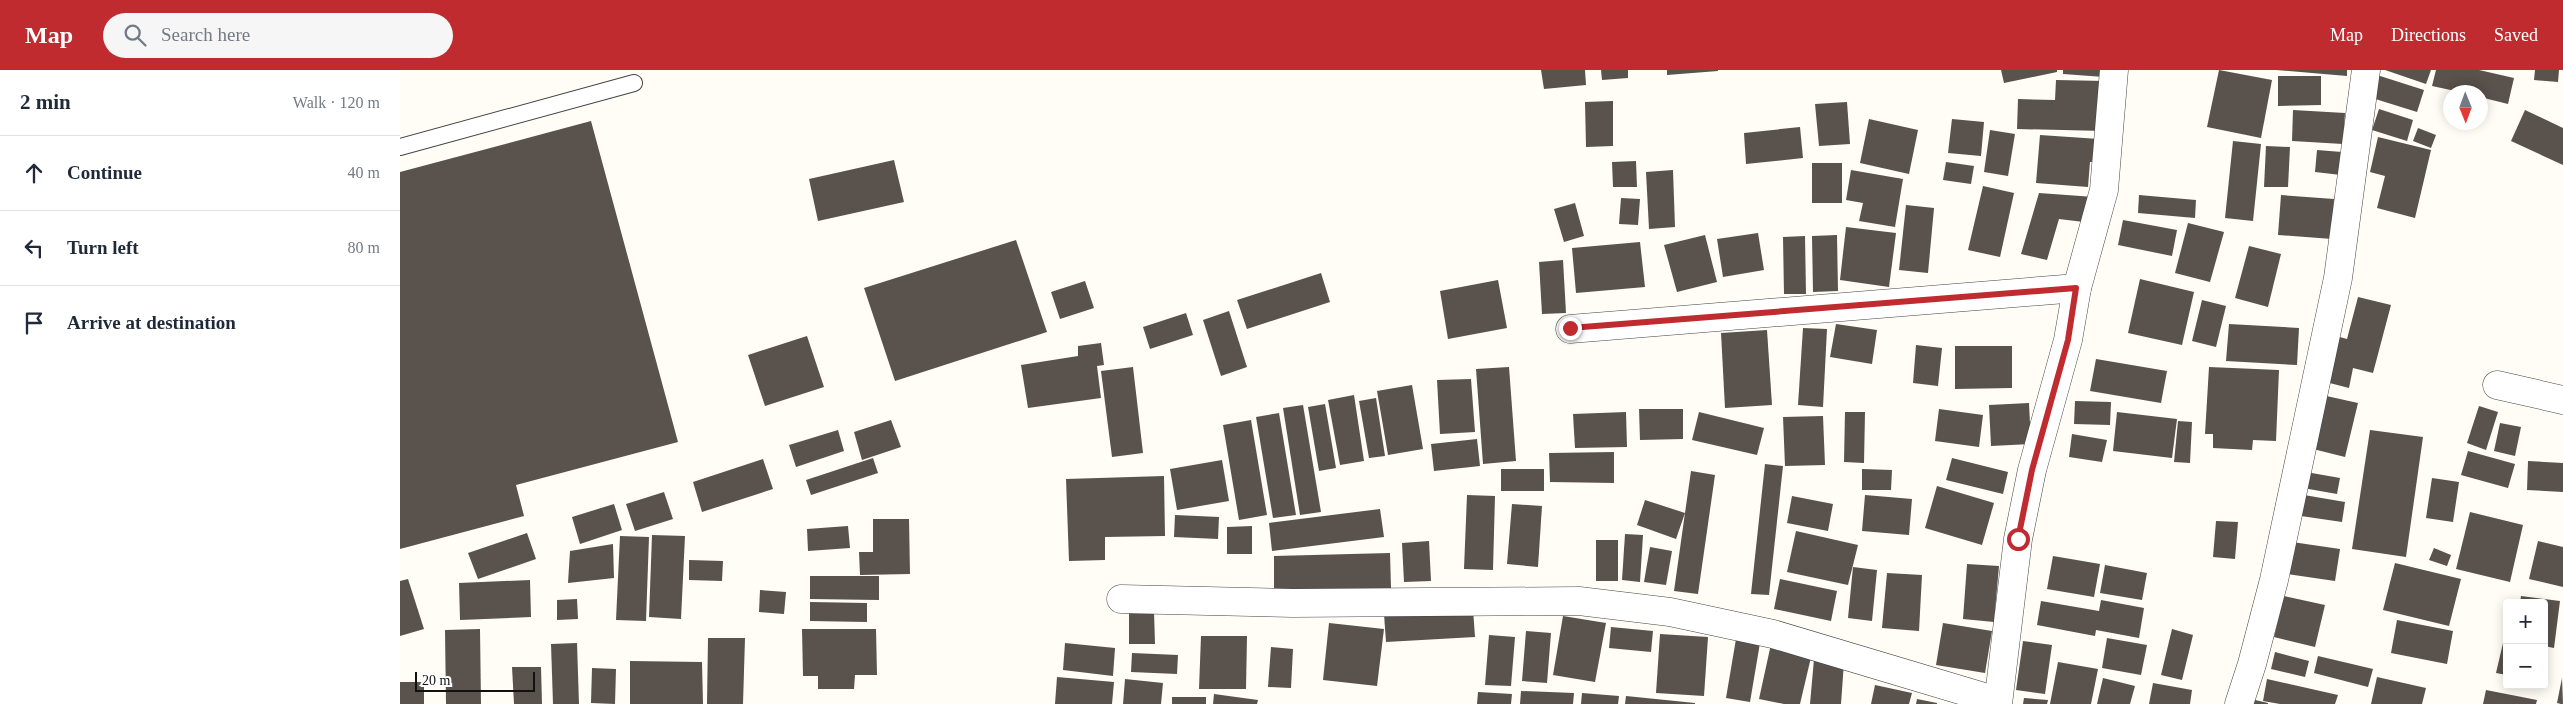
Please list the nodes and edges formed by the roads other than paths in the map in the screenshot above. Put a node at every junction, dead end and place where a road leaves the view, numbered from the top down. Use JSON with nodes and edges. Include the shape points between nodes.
{"nodes":[{"id":1,"x":2114,"y":70,"type":"edge"},
{"id":2,"x":2366,"y":70,"type":"edge"},
{"id":3,"x":634,"y":83,"type":"dead end"},
{"id":4,"x":400,"y":147,"type":"edge"},
{"id":5,"x":2076,"y":288,"type":"junction"},
{"id":6,"x":1570,"y":328,"type":"dead end"},
{"id":7,"x":2497,"y":384,"type":"dead end"},
{"id":8,"x":2563,"y":400,"type":"edge"},
{"id":9,"x":1121,"y":599,"type":"dead end"},
{"id":10,"x":1997,"y":703,"type":"edge"},
{"id":11,"x":2239,"y":704,"type":"edge"}],
"edges":[{"from":1,"to":5,"type":"street","via":[[2104,190]]},
{"from":2,"to":11,"type":"street","via":[[2338,278],[2274,580]]},
{"from":3,"to":4,"type":"lane"},
{"from":5,"to":6,"type":"street"},
{"from":5,"to":10,"type":"street","via":[[2068,340],[2032,470],[2018,539]]},
{"from":7,"to":8,"type":"street"},
{"from":9,"to":10,"type":"street","via":[[1293,603],[1579,600],[1670,612],[1773,634]]}]}
